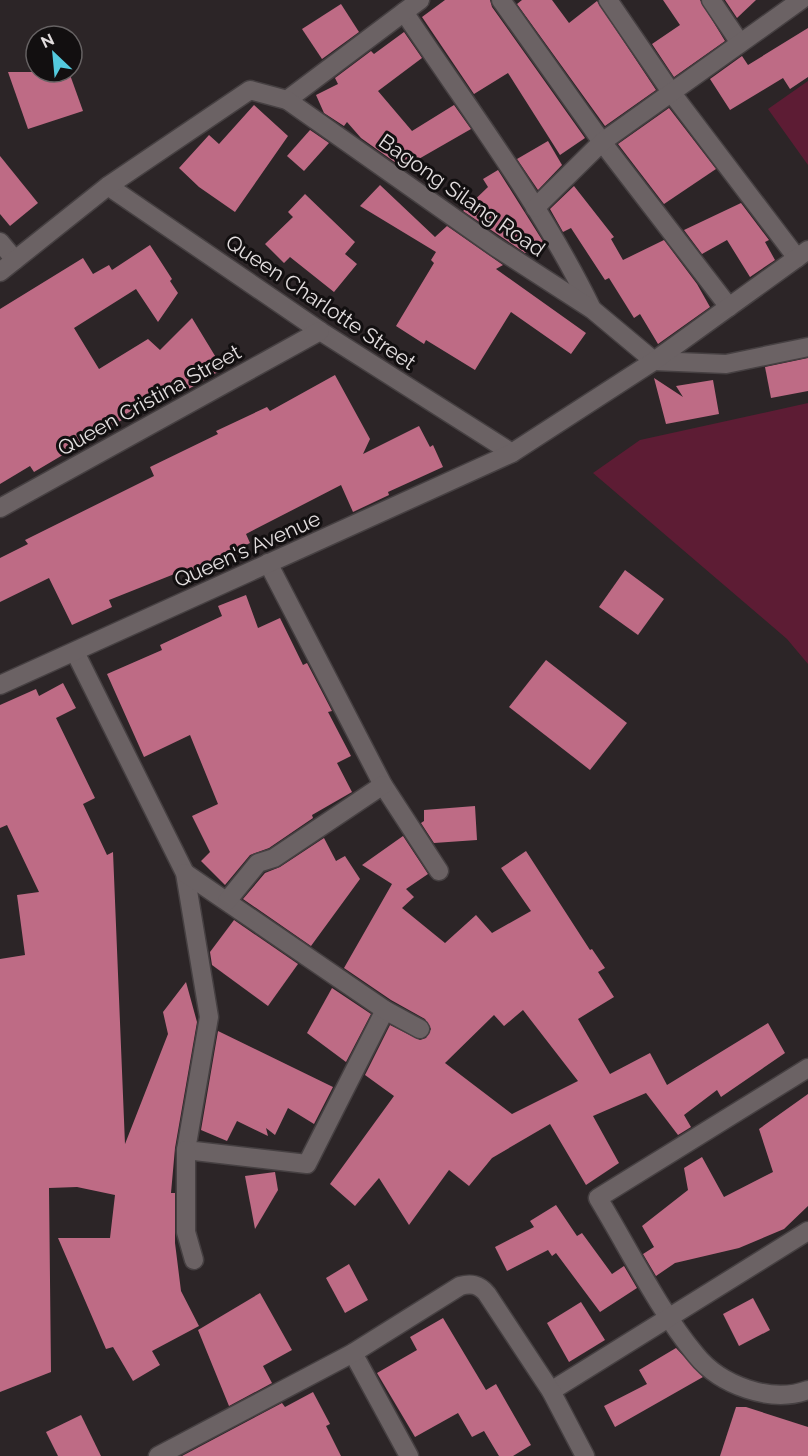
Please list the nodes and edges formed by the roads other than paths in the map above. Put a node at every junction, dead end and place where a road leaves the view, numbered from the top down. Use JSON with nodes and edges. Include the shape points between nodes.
{"nodes":[{"id":1,"x":420,"y":0,"type":"edge"},
{"id":2,"x":501,"y":0,"type":"edge"},
{"id":3,"x":608,"y":0,"type":"edge"},
{"id":4,"x":711,"y":0,"type":"edge"},
{"id":5,"x":801,"y":0,"type":"edge"},
{"id":6,"x":404,"y":12,"type":"junction"},
{"id":7,"x":740,"y":43,"type":"junction"},
{"id":8,"x":671,"y":92,"type":"junction"},
{"id":9,"x":287,"y":100,"type":"junction"},
{"id":10,"x":602,"y":142,"type":"junction"},
{"id":11,"x":108,"y":186,"type":"junction"},
{"id":12,"x":535,"y":208,"type":"junction"},
{"id":13,"x":0,"y":242,"type":"edge"},
{"id":14,"x":803,"y":254,"type":"edge"},
{"id":15,"x":15,"y":260,"type":"junction"},
{"id":16,"x":0,"y":272,"type":"edge"},
{"id":17,"x":729,"y":307,"type":"junction"},
{"id":18,"x":593,"y":310,"type":"junction"},
{"id":19,"x":320,"y":331,"type":"junction"},
{"id":20,"x":808,"y":347,"type":"edge"},
{"id":21,"x":654,"y":361,"type":"junction"},
{"id":22,"x":512,"y":453,"type":"junction"},
{"id":23,"x":0,"y":508,"type":"edge"},
{"id":24,"x":268,"y":563,"type":"junction"},
{"id":25,"x":75,"y":652,"type":"junction"},
{"id":26,"x":0,"y":686,"type":"edge"},
{"id":27,"x":383,"y":785,"type":"junction"},
{"id":28,"x":439,"y":871,"type":"dead end"},
{"id":29,"x":185,"y":873,"type":"junction"},
{"id":30,"x":227,"y":901,"type":"junction"},
{"id":31,"x":384,"y":1010,"type":"junction"},
{"id":32,"x":420,"y":1029,"type":"dead end"},
{"id":33,"x":808,"y":1068,"type":"edge"},
{"id":34,"x":186,"y":1150,"type":"junction"},
{"id":35,"x":808,"y":1231,"type":"edge"},
{"id":36,"x":194,"y":1260,"type":"dead end"},
{"id":37,"x":670,"y":1317,"type":"junction"},
{"id":38,"x":354,"y":1353,"type":"junction"},
{"id":39,"x":551,"y":1390,"type":"junction"},
{"id":40,"x":805,"y":1396,"type":"edge"},
{"id":41,"x":158,"y":1456,"type":"edge"},
{"id":42,"x":409,"y":1456,"type":"edge"},
{"id":43,"x":585,"y":1456,"type":"edge"}],
"edges":[{"from":1,"to":6,"type":"street"},
{"from":2,"to":10,"type":"street"},
{"from":3,"to":8,"type":"street"},
{"from":4,"to":7,"type":"street"},
{"from":5,"to":7,"type":"street"},
{"from":6,"to":9,"type":"street"},
{"from":6,"to":12,"type":"street"},
{"from":7,"to":8,"type":"street"},
{"from":8,"to":10,"type":"street"},
{"from":8,"to":14,"type":"street"},
{"from":9,"to":11,"type":"street","name":"Bagong Silang Road","via":[[250,90]]},
{"from":9,"to":18,"type":"street","name":"Bagong Silang Road","via":[[494,246]]},
{"from":10,"to":12,"type":"street"},
{"from":10,"to":17,"type":"street"},
{"from":11,"to":15,"type":"street","name":"Bagong Silang Road"},
{"from":11,"to":19,"type":"street","name":"Queen Charlotte Street"},
{"from":12,"to":18,"type":"street","via":[[575,272]]},
{"from":13,"to":15,"type":"street"},
{"from":14,"to":17,"type":"street","name":"Queen's Avenue"},
{"from":15,"to":16,"type":"street","name":"Bagong Silang Road"},
{"from":17,"to":21,"type":"street","name":"Queen's Avenue"},
{"from":18,"to":21,"type":"street","name":"Bagong Silang Road"},
{"from":19,"to":22,"type":"street","name":"Queen Charlotte Street"},
{"from":19,"to":23,"type":"street","name":"Queen Cristina Street"},
{"from":20,"to":21,"type":"street","via":[[726,364]]},
{"from":21,"to":22,"type":"street","name":"Queen's Avenue"},
{"from":22,"to":24,"type":"street","name":"Queen's Avenue"},
{"from":24,"to":25,"type":"street","name":"Queen's Avenue"},
{"from":24,"to":27,"type":"street"},
{"from":25,"to":26,"type":"street","name":"Queen's Avenue"},
{"from":25,"to":29,"type":"street"},
{"from":27,"to":28,"type":"street"},
{"from":27,"to":30,"type":"street","via":[[273,858],[258,863]]},
{"from":29,"to":30,"type":"street"},
{"from":29,"to":34,"type":"street","via":[[209,1017]]},
{"from":30,"to":31,"type":"street"},
{"from":31,"to":32,"type":"street"},
{"from":31,"to":34,"type":"street","via":[[307,1164]]},
{"from":33,"to":37,"type":"street","via":[[598,1198]]},
{"from":34,"to":36,"type":"street","via":[[186,1232]]},
{"from":35,"to":37,"type":"street"},
{"from":37,"to":39,"type":"street"},
{"from":37,"to":40,"type":"street","via":[[697,1356],[728,1382],[764,1394]]},
{"from":38,"to":39,"type":"street","via":[[469,1283],[487,1294]]},
{"from":38,"to":41,"type":"street"},
{"from":38,"to":42,"type":"street"},
{"from":39,"to":43,"type":"street"}]}
